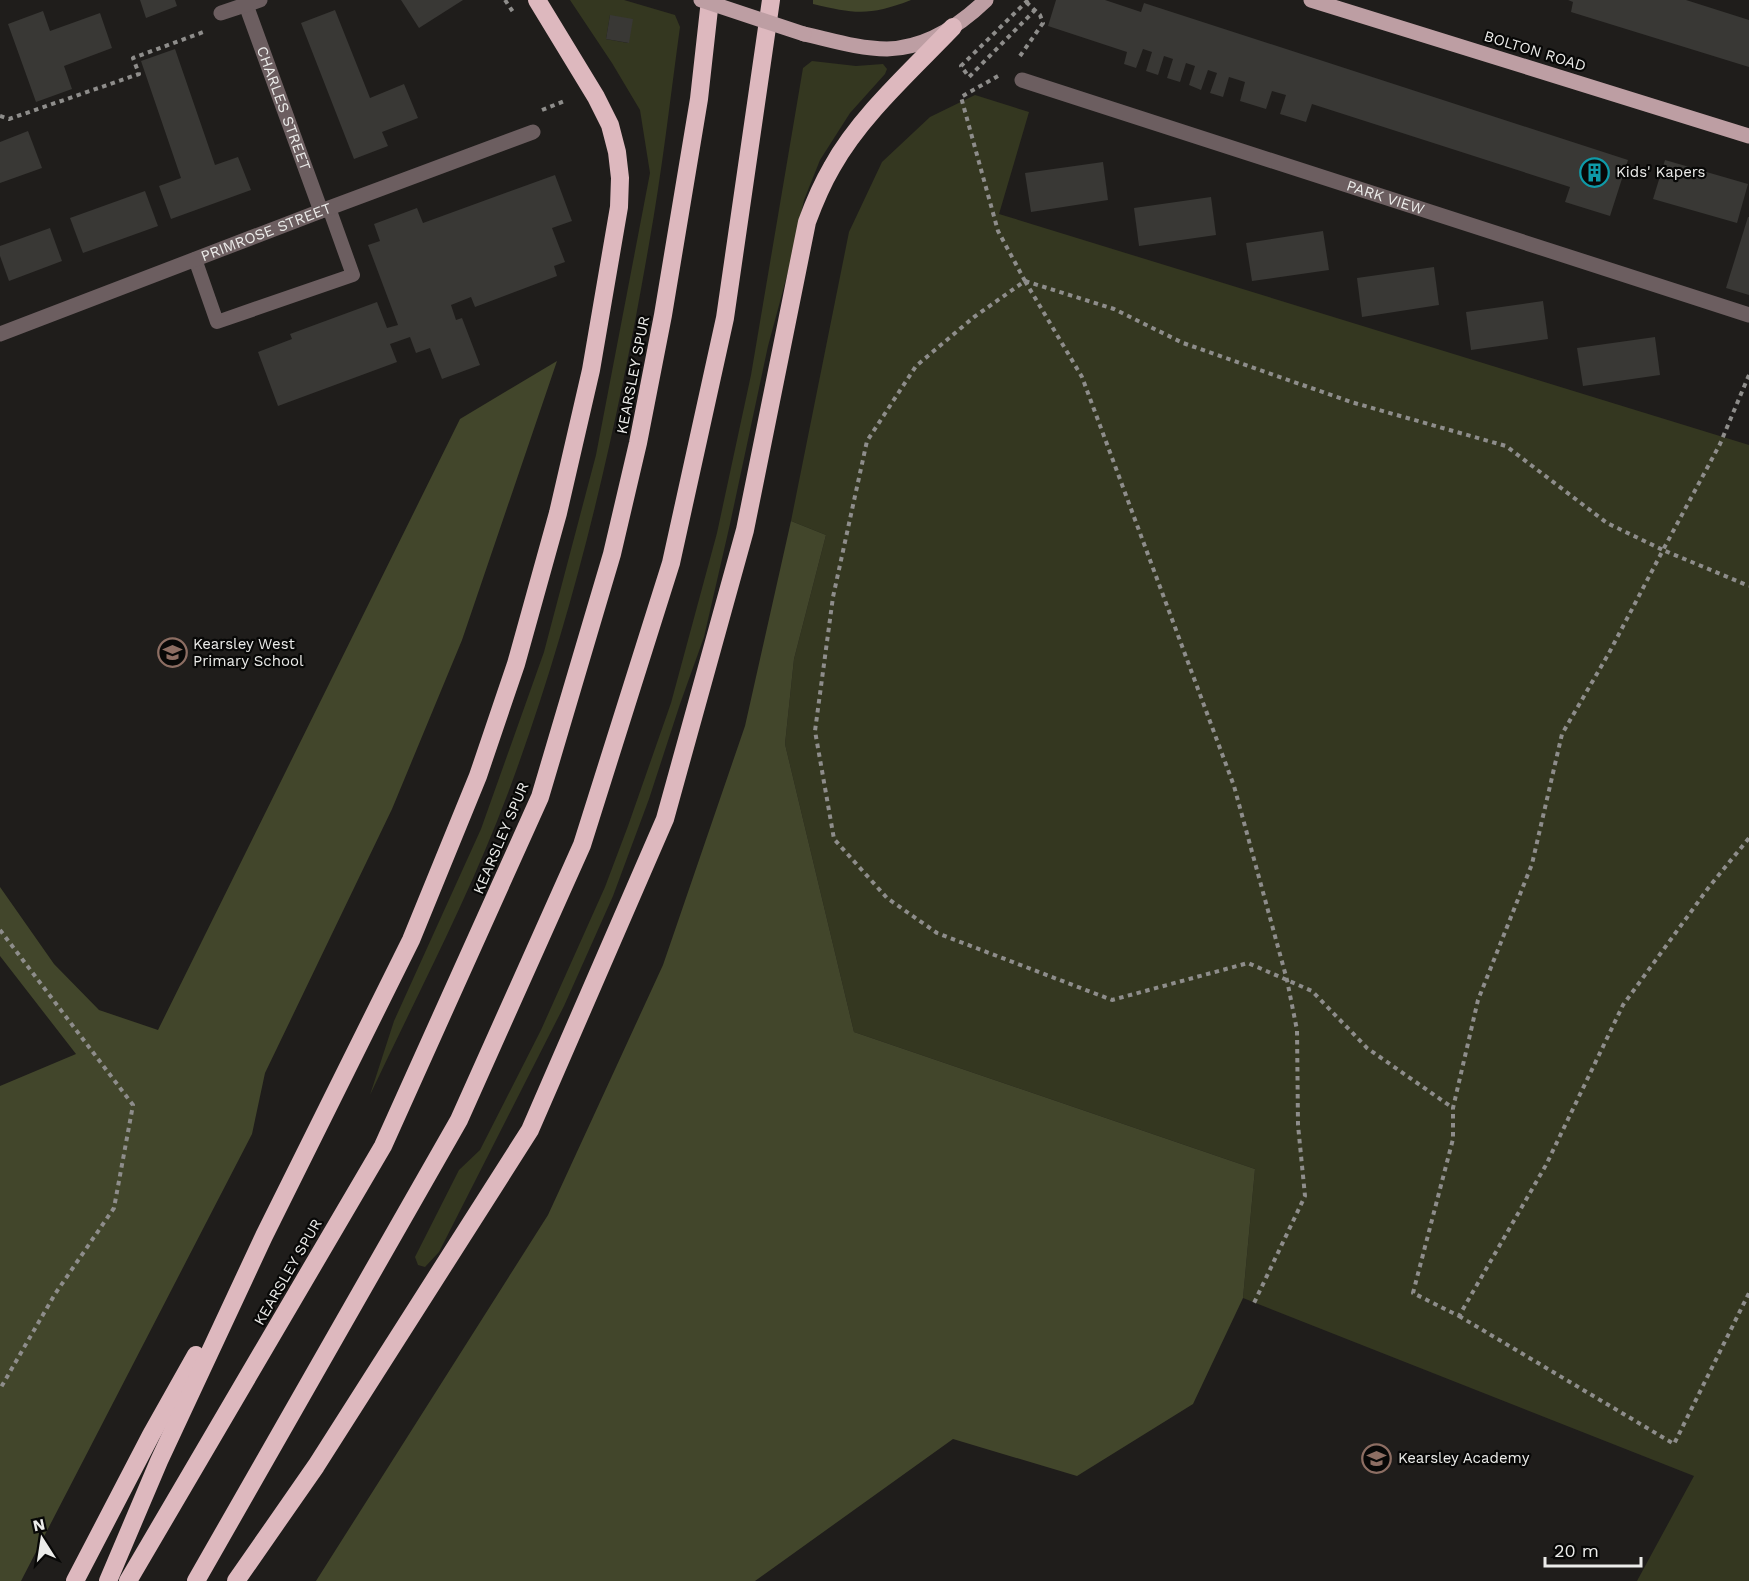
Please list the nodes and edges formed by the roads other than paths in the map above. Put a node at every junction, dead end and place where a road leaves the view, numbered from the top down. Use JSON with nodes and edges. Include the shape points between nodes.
{"nodes":[{"id":1,"x":537,"y":0,"type":"edge"},
{"id":2,"x":701,"y":0,"type":"edge"},
{"id":3,"x":710,"y":0,"type":"edge"},
{"id":4,"x":771,"y":0,"type":"edge"},
{"id":5,"x":986,"y":0,"type":"edge"},
{"id":6,"x":1311,"y":0,"type":"edge"},
{"id":7,"x":248,"y":2,"type":"edge"},
{"id":8,"x":220,"y":14,"type":"road end"},
{"id":9,"x":953,"y":27,"type":"junction"},
{"id":10,"x":1016,"y":74,"type":"road end"},
{"id":11,"x":533,"y":132,"type":"road end"},
{"id":12,"x":1749,"y":136,"type":"edge"},
{"id":13,"x":325,"y":209,"type":"junction"},
{"id":14,"x":195,"y":259,"type":"junction"},
{"id":15,"x":1749,"y":315,"type":"edge"},
{"id":16,"x":0,"y":334,"type":"edge"},
{"id":17,"x":264,"y":1236,"type":"junction"},
{"id":18,"x":75,"y":1581,"type":"edge"},
{"id":19,"x":108,"y":1581,"type":"edge"},
{"id":20,"x":128,"y":1581,"type":"edge"},
{"id":21,"x":196,"y":1581,"type":"edge"},
{"id":22,"x":236,"y":1581,"type":"edge"}],
"edges":[{"from":1,"to":17,"type":"highway","via":[[596,97],[610,125],[617,152],[619,207],[591,370],[558,513],[516,664],[478,776],[411,940]]},
{"from":2,"to":9,"type":"main road","bridge":true,"via":[[804,33],[887,49],[919,44]]},
{"from":3,"to":20,"type":"highway","name":"KEARSLEY SPUR","via":[[697,110],[638,443],[612,554],[540,797],[383,1146]]},
{"from":4,"to":21,"type":"highway","via":[[724,318],[671,563],[582,845],[459,1120]]},
{"from":5,"to":9,"type":"main road"},
{"from":6,"to":12,"type":"main road","name":"BOLTON ROAD"},
{"from":7,"to":8,"type":"street","name":"CHARLES STREET"},
{"from":7,"to":13,"type":"street","name":"CHARLES STREET"},
{"from":9,"to":22,"type":"highway","via":[[850,139],[832,166],[807,222],[745,530],[665,819],[530,1130],[316,1466]]},
{"from":10,"to":15,"type":"street","name":"PARK VIEW"},
{"from":11,"to":13,"type":"street","name":"PRIMROSE STREET"},
{"from":13,"to":14,"type":"street","name":"PRIMROSE STREET"},
{"from":13,"to":14,"type":"lane","via":[[353,275],[217,322]]},
{"from":14,"to":16,"type":"street","name":"PRIMROSE STREET"},
{"from":17,"to":18,"type":"highway","via":[[151,1435]]},
{"from":17,"to":19,"type":"highway"}]}
